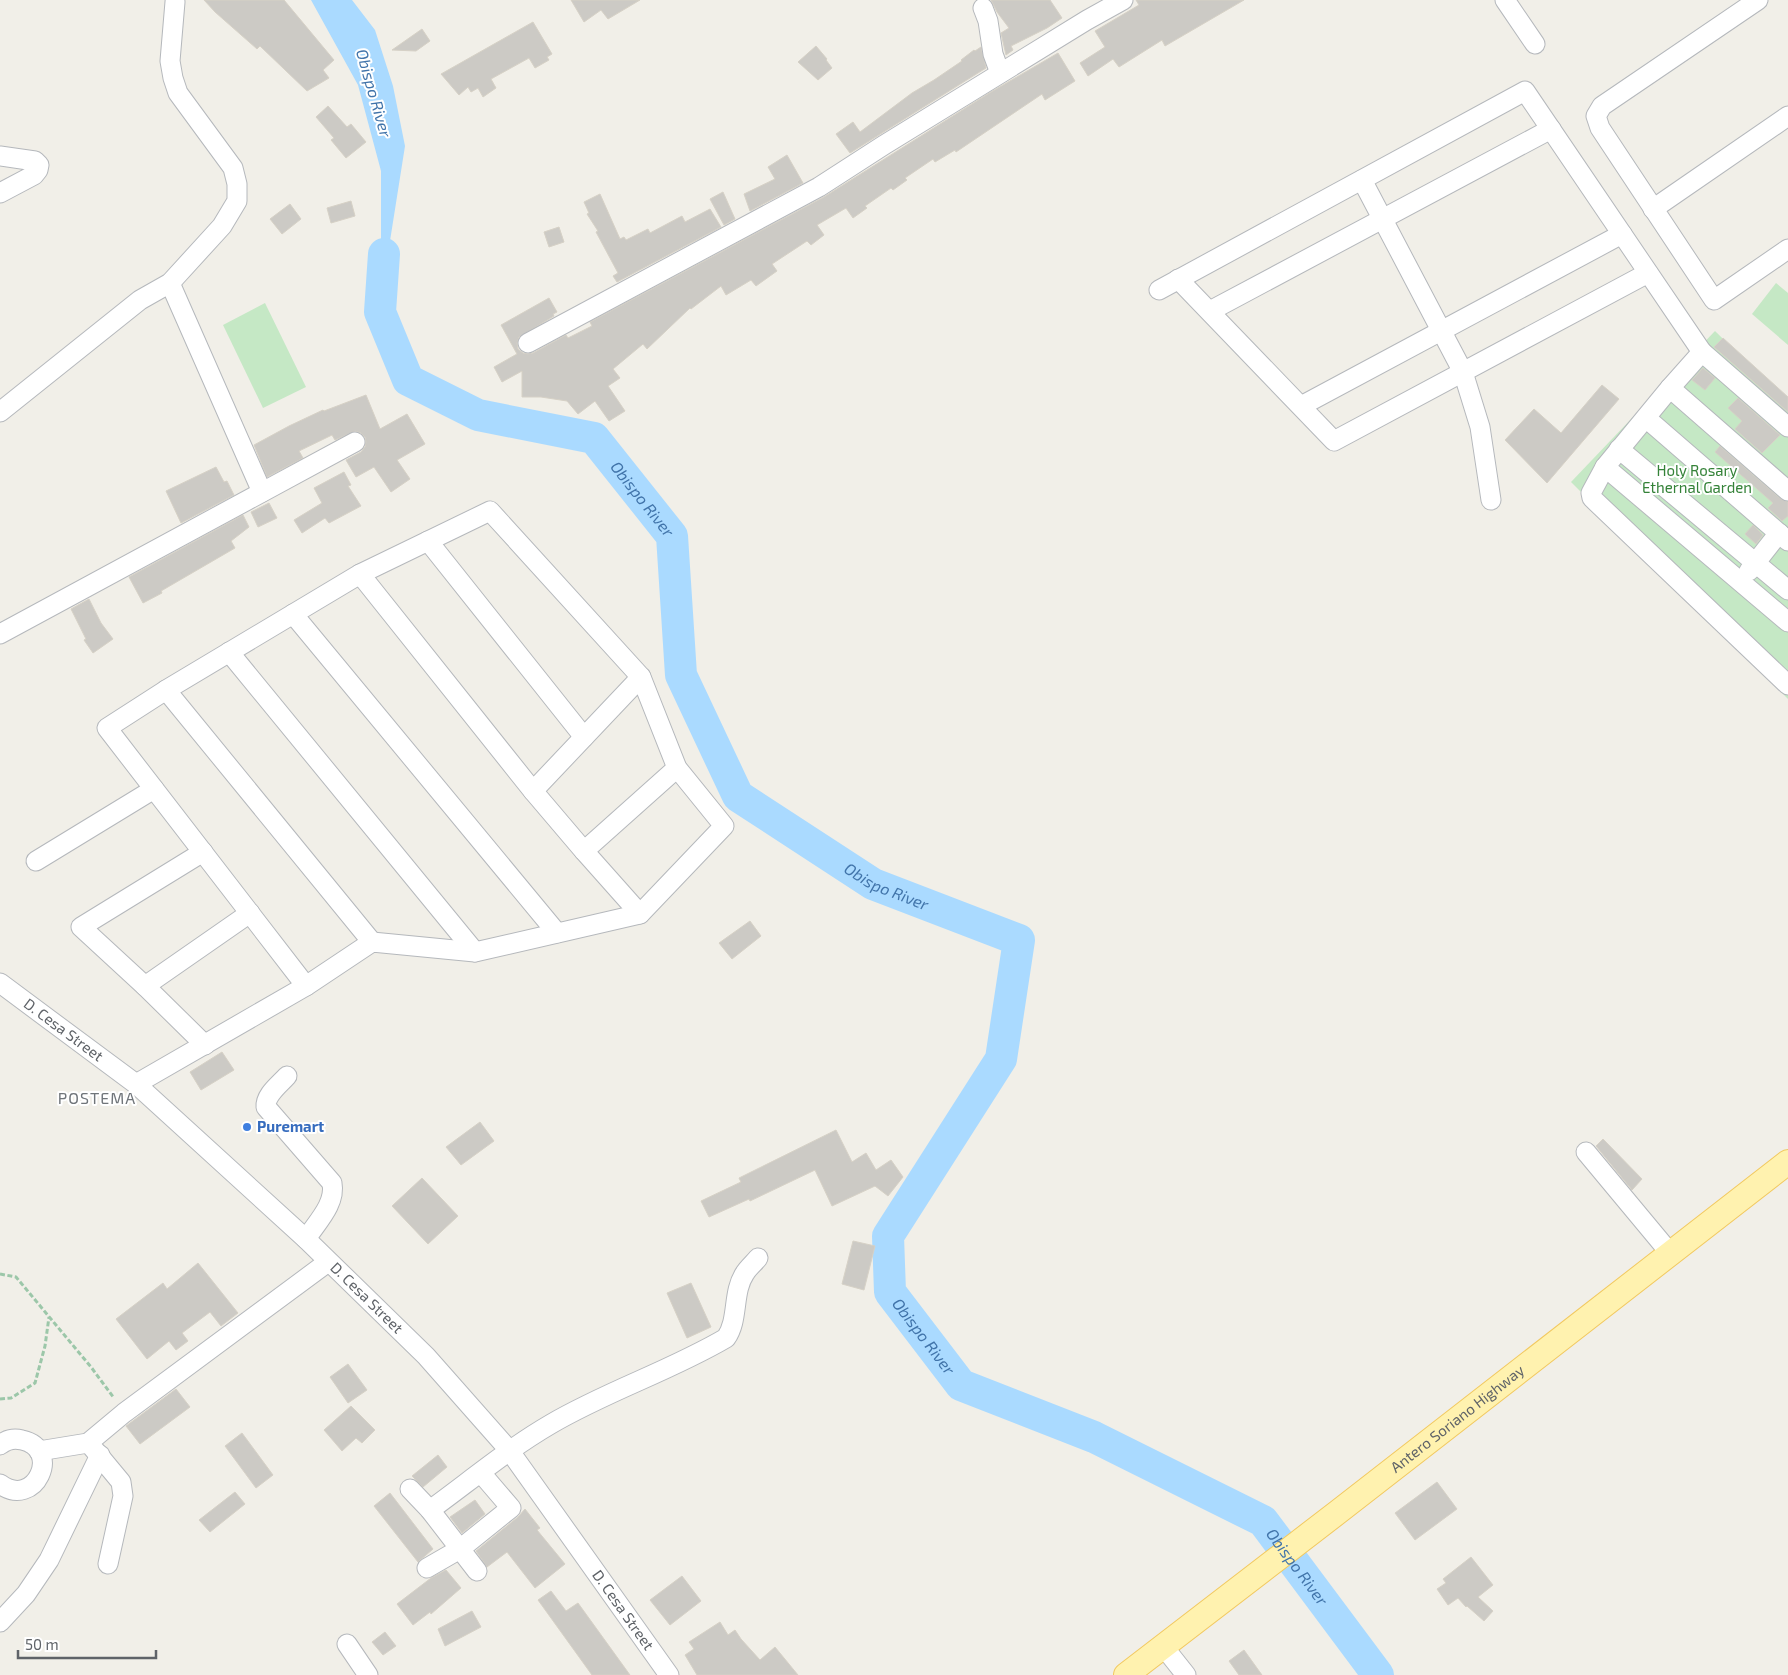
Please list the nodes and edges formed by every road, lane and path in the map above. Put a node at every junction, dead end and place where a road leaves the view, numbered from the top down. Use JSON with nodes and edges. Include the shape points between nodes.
{"nodes":[{"id":1,"x":1123,"y":0,"type":"edge"},
{"id":2,"x":1504,"y":0,"type":"edge"},
{"id":3,"x":1758,"y":0,"type":"edge"},
{"id":4,"x":175,"y":2,"type":"dead end"},
{"id":5,"x":983,"y":8,"type":"dead end"},
{"id":6,"x":1535,"y":44,"type":"dead end"},
{"id":7,"x":1000,"y":73,"type":"junction"},
{"id":8,"x":1788,"y":116,"type":"edge"},
{"id":9,"x":1551,"y":129,"type":"junction"},
{"id":10,"x":0,"y":156,"type":"edge"},
{"id":11,"x":1362,"y":180,"type":"junction"},
{"id":12,"x":0,"y":193,"type":"edge"},
{"id":13,"x":1653,"y":209,"type":"junction"},
{"id":14,"x":1382,"y":219,"type":"junction"},
{"id":15,"x":1622,"y":234,"type":"junction"},
{"id":16,"x":1784,"y":258,"type":"edge"},
{"id":17,"x":1648,"y":273,"type":"junction"},
{"id":18,"x":1178,"y":279,"type":"junction"},
{"id":19,"x":170,"y":283,"type":"junction"},
{"id":20,"x":1159,"y":290,"type":"dead end"},
{"id":21,"x":1210,"y":311,"type":"junction"},
{"id":22,"x":1441,"y":331,"type":"junction"},
{"id":23,"x":528,"y":343,"type":"dead end"},
{"id":24,"x":1702,"y":352,"type":"junction"},
{"id":25,"x":1463,"y":372,"type":"junction"},
{"id":26,"x":1670,"y":388,"type":"junction"},
{"id":27,"x":1301,"y":406,"type":"junction"},
{"id":28,"x":0,"y":412,"type":"edge"},
{"id":29,"x":1646,"y":418,"type":"junction"},
{"id":30,"x":1788,"y":427,"type":"edge"},
{"id":31,"x":355,"y":442,"type":"dead end"},
{"id":32,"x":1619,"y":449,"type":"junction"},
{"id":33,"x":1605,"y":467,"type":"junction"},
{"id":34,"x":1788,"y":491,"type":"edge"},
{"id":35,"x":262,"y":492,"type":"junction"},
{"id":36,"x":1491,"y":500,"type":"dead end"},
{"id":37,"x":1784,"y":537,"type":"edge"},
{"id":38,"x":428,"y":541,"type":"junction"},
{"id":39,"x":1756,"y":563,"type":"junction"},
{"id":40,"x":360,"y":574,"type":"junction"},
{"id":41,"x":1740,"y":581,"type":"junction"},
{"id":42,"x":1788,"y":590,"type":"edge"},
{"id":43,"x":293,"y":614,"type":"junction"},
{"id":44,"x":1788,"y":622,"type":"edge"},
{"id":45,"x":0,"y":634,"type":"edge"},
{"id":46,"x":230,"y":652,"type":"junction"},
{"id":47,"x":641,"y":677,"type":"junction"},
{"id":48,"x":1788,"y":685,"type":"edge"},
{"id":49,"x":166,"y":690,"type":"junction"},
{"id":50,"x":584,"y":737,"type":"junction"},
{"id":51,"x":677,"y":768,"type":"junction"},
{"id":52,"x":154,"y":790,"type":"junction"},
{"id":53,"x":534,"y":791,"type":"junction"},
{"id":54,"x":584,"y":851,"type":"junction"},
{"id":55,"x":202,"y":852,"type":"junction"},
{"id":56,"x":36,"y":861,"type":"dead end"},
{"id":57,"x":250,"y":913,"type":"junction"},
{"id":58,"x":640,"y":914,"type":"junction"},
{"id":59,"x":558,"y":933,"type":"junction"},
{"id":60,"x":372,"y":942,"type":"junction"},
{"id":61,"x":476,"y":952,"type":"junction"},
{"id":62,"x":0,"y":983,"type":"edge"},
{"id":63,"x":145,"y":986,"type":"junction"},
{"id":64,"x":306,"y":986,"type":"junction"},
{"id":65,"x":205,"y":1045,"type":"junction"},
{"id":66,"x":287,"y":1076,"type":"dead end"},
{"id":67,"x":136,"y":1084,"type":"junction"},
{"id":68,"x":1586,"y":1152,"type":"dead end"},
{"id":69,"x":1788,"y":1162,"type":"edge"},
{"id":70,"x":306,"y":1239,"type":"junction"},
{"id":71,"x":1670,"y":1254,"type":"junction"},
{"id":72,"x":758,"y":1258,"type":"dead end"},
{"id":73,"x":328,"y":1262,"type":"junction"},
{"id":74,"x":0,"y":1274,"type":"edge"},
{"id":75,"x":49,"y":1316,"type":"junction"},
{"id":76,"x":0,"y":1398,"type":"edge"},
{"id":77,"x":124,"y":1413,"type":"junction"},
{"id":78,"x":0,"y":1445,"type":"edge"},
{"id":79,"x":94,"y":1449,"type":"junction"},
{"id":80,"x":509,"y":1450,"type":"junction"},
{"id":81,"x":38,"y":1451,"type":"junction"},
{"id":82,"x":481,"y":1473,"type":"junction"},
{"id":83,"x":0,"y":1484,"type":"edge"},
{"id":84,"x":410,"y":1488,"type":"dead end"},
{"id":85,"x":430,"y":1510,"type":"junction"},
{"id":86,"x":460,"y":1549,"type":"junction"},
{"id":87,"x":108,"y":1564,"type":"dead end"},
{"id":88,"x":427,"y":1568,"type":"dead end"},
{"id":89,"x":477,"y":1571,"type":"dead end"},
{"id":90,"x":0,"y":1622,"type":"edge"},
{"id":91,"x":347,"y":1644,"type":"dead end"},
{"id":92,"x":1163,"y":1646,"type":"junction"},
{"id":93,"x":1133,"y":1673,"type":"edge"},
{"id":94,"x":368,"y":1675,"type":"edge"},
{"id":95,"x":669,"y":1675,"type":"edge"},
{"id":96,"x":1186,"y":1675,"type":"edge"}],
"edges":[{"from":1,"to":7,"type":"street"},
{"from":2,"to":6,"type":"street"},
{"from":3,"to":13,"type":"street","via":[[1602,106],[1596,116],[1600,128]]},
{"from":4,"to":19,"type":"street","via":[[170,61],[173,78],[178,93],[233,168],[237,201],[222,226]]},
{"from":5,"to":7,"type":"street"},
{"from":7,"to":23,"type":"street","via":[[819,187]]},
{"from":8,"to":13,"type":"street"},
{"from":9,"to":11,"type":"street","via":[[1525,91]]},
{"from":9,"to":14,"type":"street"},
{"from":9,"to":15,"type":"street"},
{"from":10,"to":12,"type":"street","via":[[35,161],[39,165],[34,175]]},
{"from":11,"to":14,"type":"street"},
{"from":11,"to":18,"type":"street"},
{"from":13,"to":16,"type":"street","via":[[1714,300]]},
{"from":14,"to":21,"type":"street"},
{"from":14,"to":22,"type":"street"},
{"from":15,"to":17,"type":"street"},
{"from":15,"to":22,"type":"street"},
{"from":17,"to":24,"type":"street"},
{"from":17,"to":25,"type":"street"},
{"from":18,"to":20,"type":"street"},
{"from":18,"to":21,"type":"street"},
{"from":19,"to":28,"type":"street","via":[[140,300]]},
{"from":19,"to":35,"type":"street"},
{"from":21,"to":27,"type":"street"},
{"from":22,"to":25,"type":"street"},
{"from":22,"to":27,"type":"street"},
{"from":24,"to":26,"type":"street"},
{"from":24,"to":30,"type":"street"},
{"from":25,"to":27,"type":"street","via":[[1334,441]]},
{"from":25,"to":36,"type":"street","via":[[1480,427]]},
{"from":26,"to":29,"type":"street"},
{"from":26,"to":34,"type":"street"},
{"from":29,"to":32,"type":"street"},
{"from":29,"to":37,"type":"street"},
{"from":31,"to":35,"type":"street"},
{"from":32,"to":33,"type":"street"},
{"from":32,"to":39,"type":"street"},
{"from":33,"to":41,"type":"street"},
{"from":33,"to":48,"type":"street","via":[[1592,488],[1592,498]]},
{"from":35,"to":45,"type":"street"},
{"from":37,"to":39,"type":"street"},
{"from":38,"to":40,"type":"street"},
{"from":38,"to":47,"type":"street","via":[[490,511]]},
{"from":38,"to":50,"type":"street"},
{"from":39,"to":41,"type":"street"},
{"from":39,"to":42,"type":"street"},
{"from":40,"to":43,"type":"street"},
{"from":40,"to":53,"type":"street"},
{"from":41,"to":44,"type":"street"},
{"from":43,"to":46,"type":"street"},
{"from":43,"to":59,"type":"street"},
{"from":46,"to":49,"type":"street"},
{"from":46,"to":61,"type":"street"},
{"from":47,"to":50,"type":"street"},
{"from":47,"to":51,"type":"street"},
{"from":49,"to":52,"type":"street","via":[[107,728]]},
{"from":49,"to":60,"type":"street"},
{"from":50,"to":53,"type":"street"},
{"from":51,"to":54,"type":"street"},
{"from":51,"to":58,"type":"street","via":[[724,826]]},
{"from":52,"to":55,"type":"street"},
{"from":52,"to":56,"type":"street"},
{"from":53,"to":54,"type":"street"},
{"from":54,"to":58,"type":"street"},
{"from":55,"to":57,"type":"street"},
{"from":55,"to":63,"type":"street","via":[[81,927]]},
{"from":57,"to":63,"type":"street"},
{"from":57,"to":64,"type":"street"},
{"from":58,"to":59,"type":"street"},
{"from":59,"to":61,"type":"street"},
{"from":60,"to":61,"type":"street"},
{"from":60,"to":64,"type":"street"},
{"from":62,"to":67,"type":"street","name":"D. Cesa Street"},
{"from":63,"to":65,"type":"street"},
{"from":64,"to":65,"type":"street"},
{"from":65,"to":67,"type":"street"},
{"from":66,"to":70,"type":"street","via":[[268,1096],[266,1107],[332,1183],[334,1191],[332,1200]]},
{"from":67,"to":70,"type":"street","name":"D. Cesa Street"},
{"from":68,"to":71,"type":"street"},
{"from":69,"to":71,"type":"main road","name":"Antero Soriano Highway"},
{"from":70,"to":73,"type":"street","name":"D. Cesa Street"},
{"from":71,"to":92,"type":"main road","name":"Antero Soriano Highway"},
{"from":72,"to":80,"type":"street","via":[[744,1274],[731,1331],[726,1338],[588,1405]]},
{"from":73,"to":77,"type":"street"},
{"from":73,"to":80,"type":"street","name":"D. Cesa Street","via":[[426,1356]]},
{"from":74,"to":75,"type":"path","via":[[16,1278]]},
{"from":75,"to":76,"type":"path","via":[[35,1383],[11,1398]]},
{"from":75,"to":77,"type":"path"},
{"from":77,"to":79,"type":"street"},
{"from":78,"to":81,"type":"street","via":[[18,1439],[33,1444]]},
{"from":79,"to":81,"type":"street"},
{"from":79,"to":87,"type":"street","via":[[123,1488]]},
{"from":79,"to":90,"type":"street","via":[[49,1560],[26,1594]]},
{"from":80,"to":82,"type":"street"},
{"from":80,"to":95,"type":"street","name":"D. Cesa Street"},
{"from":81,"to":83,"type":"street","via":[[43,1468],[35,1483],[19,1490]]},
{"from":82,"to":85,"type":"street"},
{"from":82,"to":86,"type":"street","via":[[511,1508]]},
{"from":84,"to":85,"type":"street"},
{"from":85,"to":86,"type":"street"},
{"from":86,"to":88,"type":"street"},
{"from":86,"to":89,"type":"street"},
{"from":91,"to":94,"type":"street"},
{"from":92,"to":93,"type":"main road","name":"Antero Soriano Highway"},
{"from":92,"to":96,"type":"street"}]}
